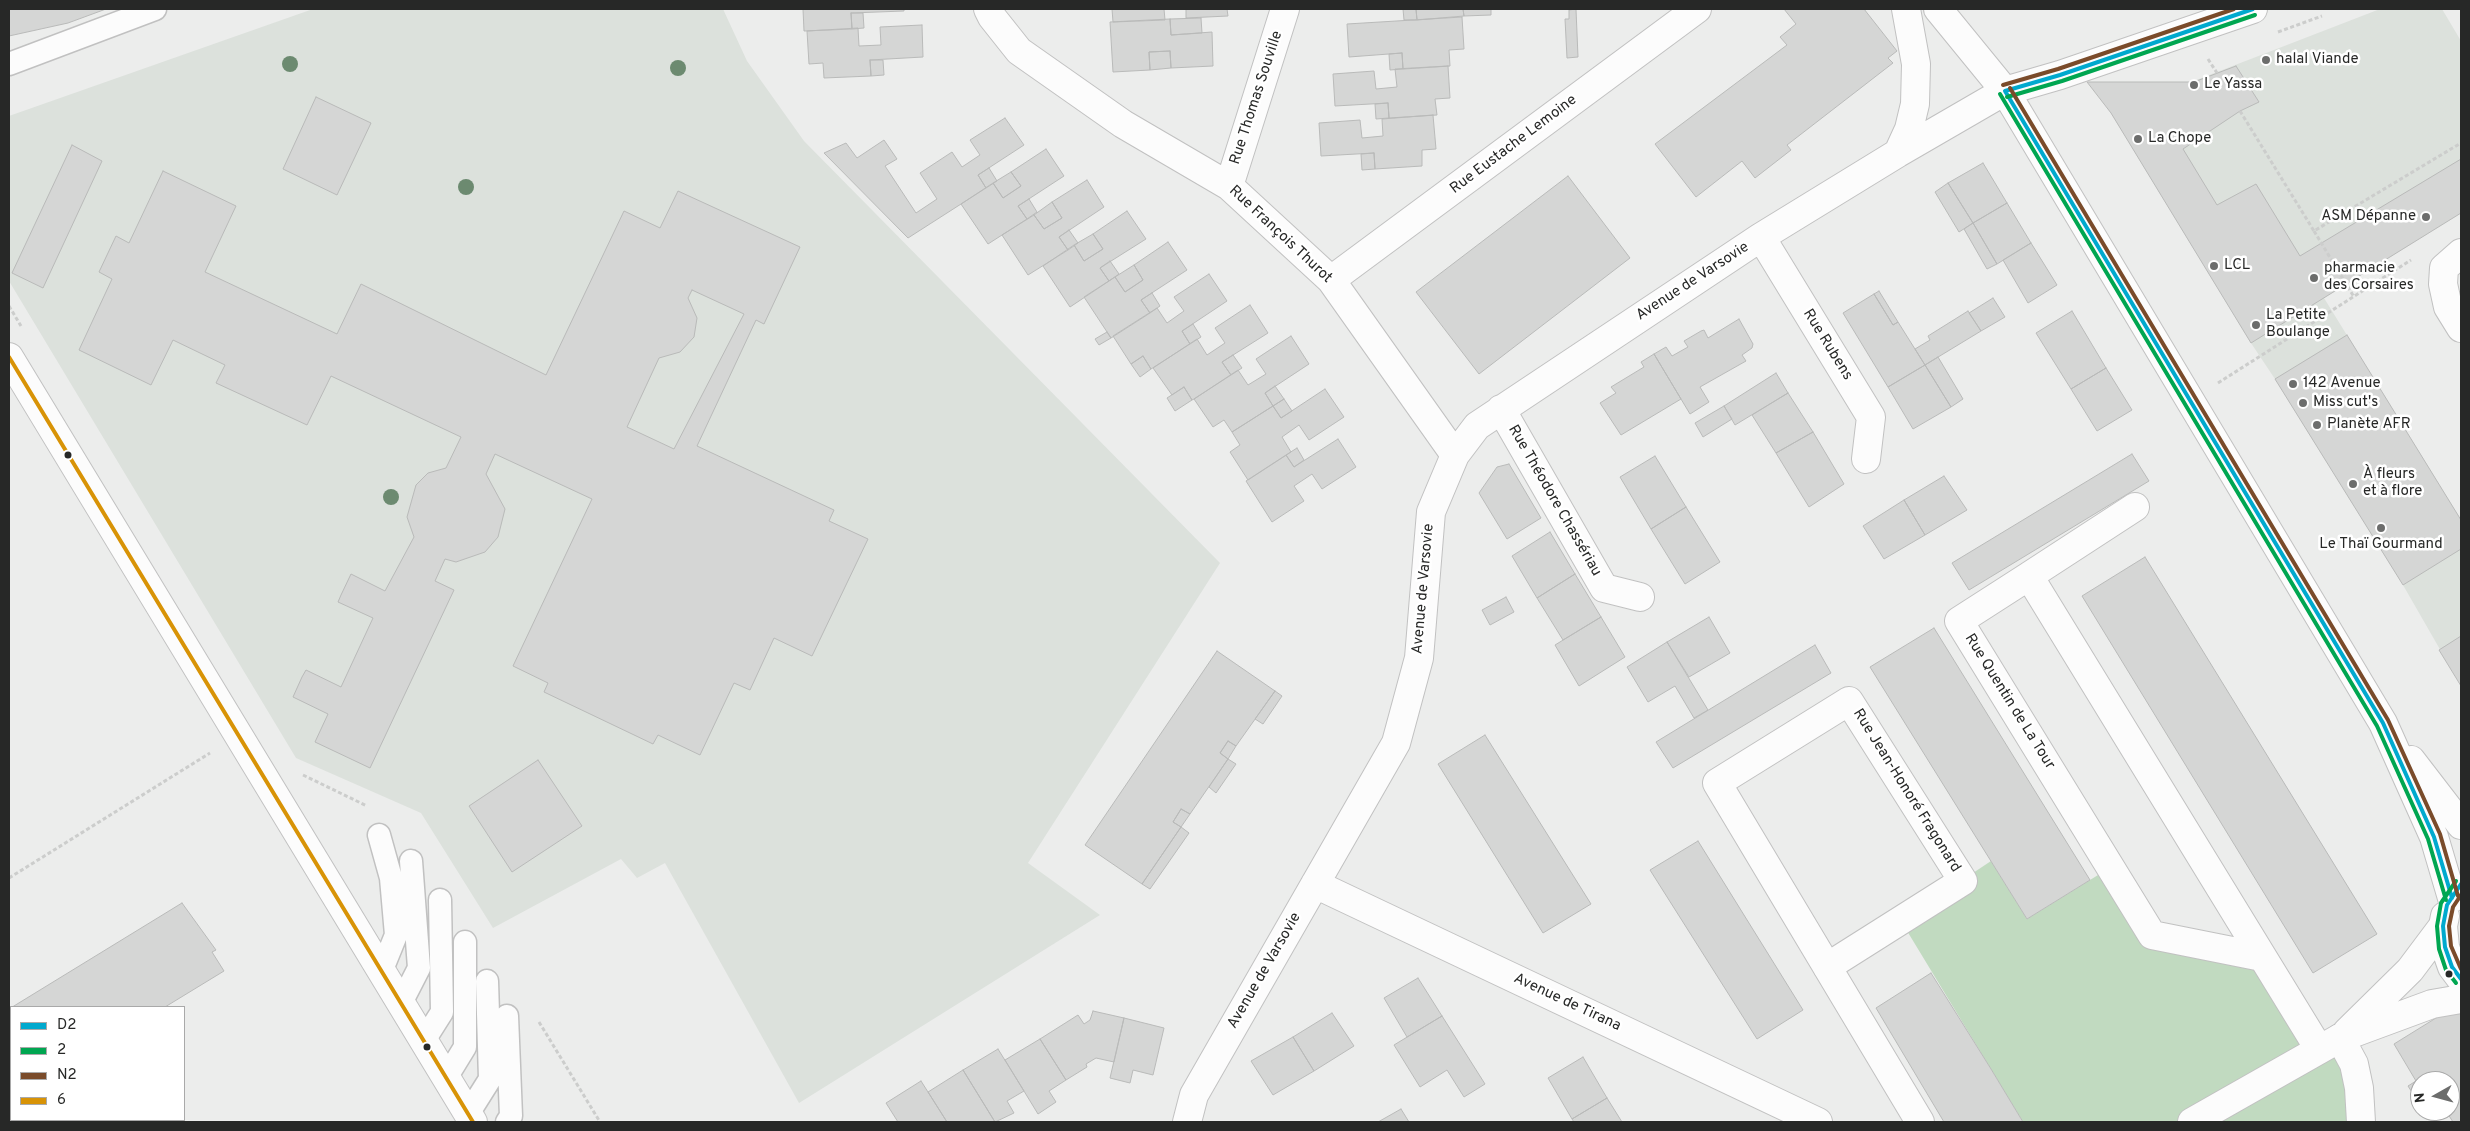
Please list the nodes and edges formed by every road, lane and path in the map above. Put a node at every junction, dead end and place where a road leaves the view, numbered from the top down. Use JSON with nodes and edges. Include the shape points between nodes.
{"nodes":[{"id":1,"x":155,"y":9,"type":"edge"},
{"id":2,"x":988,"y":9,"type":"edge"},
{"id":3,"x":1285,"y":9,"type":"edge"},
{"id":4,"x":1697,"y":9,"type":"edge"},
{"id":5,"x":1906,"y":9,"type":"edge"},
{"id":6,"x":1938,"y":9,"type":"edge"},
{"id":7,"x":2245,"y":10,"type":"edge"},
{"id":8,"x":9,"y":64,"type":"edge"},
{"id":9,"x":2005,"y":91,"type":"junction"},
{"id":10,"x":2240,"y":111,"type":"dead end"},
{"id":11,"x":2461,"y":143,"type":"edge"},
{"id":12,"x":1898,"y":153,"type":"junction"},
{"id":13,"x":1229,"y":186,"type":"junction"},
{"id":14,"x":2314,"y":231,"type":"junction"},
{"id":15,"x":1761,"y":237,"type":"junction"},
{"id":16,"x":2454,"y":260,"type":"edge"},
{"id":17,"x":1331,"y":280,"type":"junction"},
{"id":18,"x":2354,"y":297,"type":"junction"},
{"id":19,"x":2461,"y":328,"type":"edge"},
{"id":20,"x":9,"y":357,"type":"edge"},
{"id":21,"x":2190,"y":400,"type":"junction"},
{"id":22,"x":1500,"y":409,"type":"junction"},
{"id":23,"x":1455,"y":455,"type":"junction"},
{"id":24,"x":1866,"y":459,"type":"dead end"},
{"id":25,"x":2135,"y":507,"type":"dead end"},
{"id":26,"x":2029,"y":576,"type":"junction"},
{"id":27,"x":1640,"y":596,"type":"dead end"},
{"id":28,"x":2383,"y":723,"type":"junction"},
{"id":29,"x":237,"y":734,"type":"junction"},
{"id":30,"x":2461,"y":825,"type":"edge"},
{"id":31,"x":379,"y":835,"type":"dead end"},
{"id":32,"x":411,"y":861,"type":"dead end"},
{"id":33,"x":9,"y":878,"type":"edge"},
{"id":34,"x":1315,"y":884,"type":"junction"},
{"id":35,"x":2456,"y":891,"type":"edge"},
{"id":36,"x":440,"y":900,"type":"dead end"},
{"id":37,"x":2443,"y":926,"type":"junction"},
{"id":38,"x":465,"y":942,"type":"dead end"},
{"id":39,"x":2262,"y":957,"type":"junction"},
{"id":40,"x":1827,"y":967,"type":"junction"},
{"id":41,"x":381,"y":972,"type":"junction"},
{"id":42,"x":2461,"y":979,"type":"edge"},
{"id":43,"x":487,"y":981,"type":"dead end"},
{"id":44,"x":2461,"y":999,"type":"edge"},
{"id":45,"x":400,"y":1005,"type":"junction"},
{"id":46,"x":507,"y":1016,"type":"dead end"},
{"id":47,"x":424,"y":1042,"type":"junction"},
{"id":48,"x":2330,"y":1044,"type":"junction"},
{"id":49,"x":446,"y":1078,"type":"junction"},
{"id":50,"x":2359,"y":1088,"type":"junction"},
{"id":51,"x":470,"y":1118,"type":"edge"},
{"id":52,"x":507,"y":1122,"type":"edge"},
{"id":53,"x":1187,"y":1122,"type":"edge"},
{"id":54,"x":1818,"y":1122,"type":"edge"},
{"id":55,"x":1920,"y":1122,"type":"edge"},
{"id":56,"x":2192,"y":1122,"type":"edge"},
{"id":57,"x":2361,"y":1122,"type":"edge"},
{"id":58,"x":2379,"y":1122,"type":"edge"}],
"edges":[{"from":1,"to":8,"type":"lane"},
{"from":2,"to":13,"type":"street","name":"Rue François Thurot","via":[[1020,51],[1123,124]]},
{"from":3,"to":13,"type":"street","name":"Rue Thomas Souville"},
{"from":4,"to":17,"type":"street","name":"Rue Eustache Lemoine"},
{"from":5,"to":12,"type":"street","via":[[1916,64],[1914,104],[1909,129]]},
{"from":6,"to":9,"type":"street"},
{"from":7,"to":9,"type":"street","name":"Avenue de Varsovie"},
{"from":9,"to":12,"type":"street","name":"Avenue de Varsovie"},
{"from":9,"to":21,"type":"street"},
{"from":10,"to":14,"type":"path"},
{"from":11,"to":14,"type":"path"},
{"from":12,"to":15,"type":"street","name":"Avenue de Varsovie"},
{"from":13,"to":17,"type":"street","name":"Rue François Thurot"},
{"from":14,"to":18,"type":"path"},
{"from":15,"to":22,"type":"street","name":"Avenue de Varsovie"},
{"from":15,"to":24,"type":"street","name":"Rue Rubens","via":[[1871,417]]},
{"from":16,"to":18,"type":"path","via":[[2432,247]]},
{"from":16,"to":19,"type":"street","via":[[2443,284],[2448,307]]},
{"from":17,"to":23,"type":"street","name":"Rue François Thurot"},
{"from":18,"to":21,"type":"path"},
{"from":20,"to":29,"type":"street"},
{"from":21,"to":28,"type":"street"},
{"from":22,"to":23,"type":"street","name":"Avenue de Varsovie","via":[[1477,426]]},
{"from":22,"to":27,"type":"street","name":"Rue Théodore Chassériau","via":[[1604,588]]},
{"from":23,"to":34,"type":"street","name":"Avenue de Varsovie","via":[[1431,512],[1419,658],[1396,744]]},
{"from":25,"to":26,"type":"street"},
{"from":26,"to":39,"type":"street"},
{"from":26,"to":39,"type":"street","name":"Rue Quentin de La Tour","via":[[1959,621],[2152,935]]},
{"from":28,"to":30,"type":"street"},
{"from":28,"to":35,"type":"street"},
{"from":29,"to":33,"type":"path"},
{"from":29,"to":41,"type":"street"},
{"from":31,"to":41,"type":"lane","via":[[392,878],[396,935]]},
{"from":32,"to":45,"type":"lane","via":[[419,968]]},
{"from":34,"to":53,"type":"street","name":"Avenue de Varsovie","via":[[1194,1095]]},
{"from":34,"to":54,"type":"street","name":"Avenue de Tirana"},
{"from":35,"to":37,"type":"street","via":[[2448,905]]},
{"from":36,"to":47,"type":"lane","via":[[442,1012]]},
{"from":37,"to":42,"type":"street","via":[[2444,947],[2452,968]]},
{"from":37,"to":48,"type":"street","via":[[2410,970]]},
{"from":38,"to":49,"type":"lane","via":[[465,1047]]},
{"from":39,"to":48,"type":"street"},
{"from":40,"to":40,"type":"street","name":"Rue Jean-Honoré Fragonard","via":[[1717,783],[1849,701],[1963,881]]},
{"from":40,"to":55,"type":"street","name":"Rue Jean-Honoré Fragonard"},
{"from":41,"to":45,"type":"street"},
{"from":43,"to":51,"type":"lane","via":[[490,1078]]},
{"from":44,"to":48,"type":"street","via":[[2432,1004]]},
{"from":45,"to":47,"type":"street"},
{"from":46,"to":52,"type":"lane","via":[[511,1116]]},
{"from":47,"to":49,"type":"street"},
{"from":48,"to":50,"type":"street","via":[[2354,1064]]},
{"from":48,"to":56,"type":"street"},
{"from":49,"to":51,"type":"street"},
{"from":50,"to":57,"type":"street"},
{"from":50,"to":58,"type":"street"}]}
